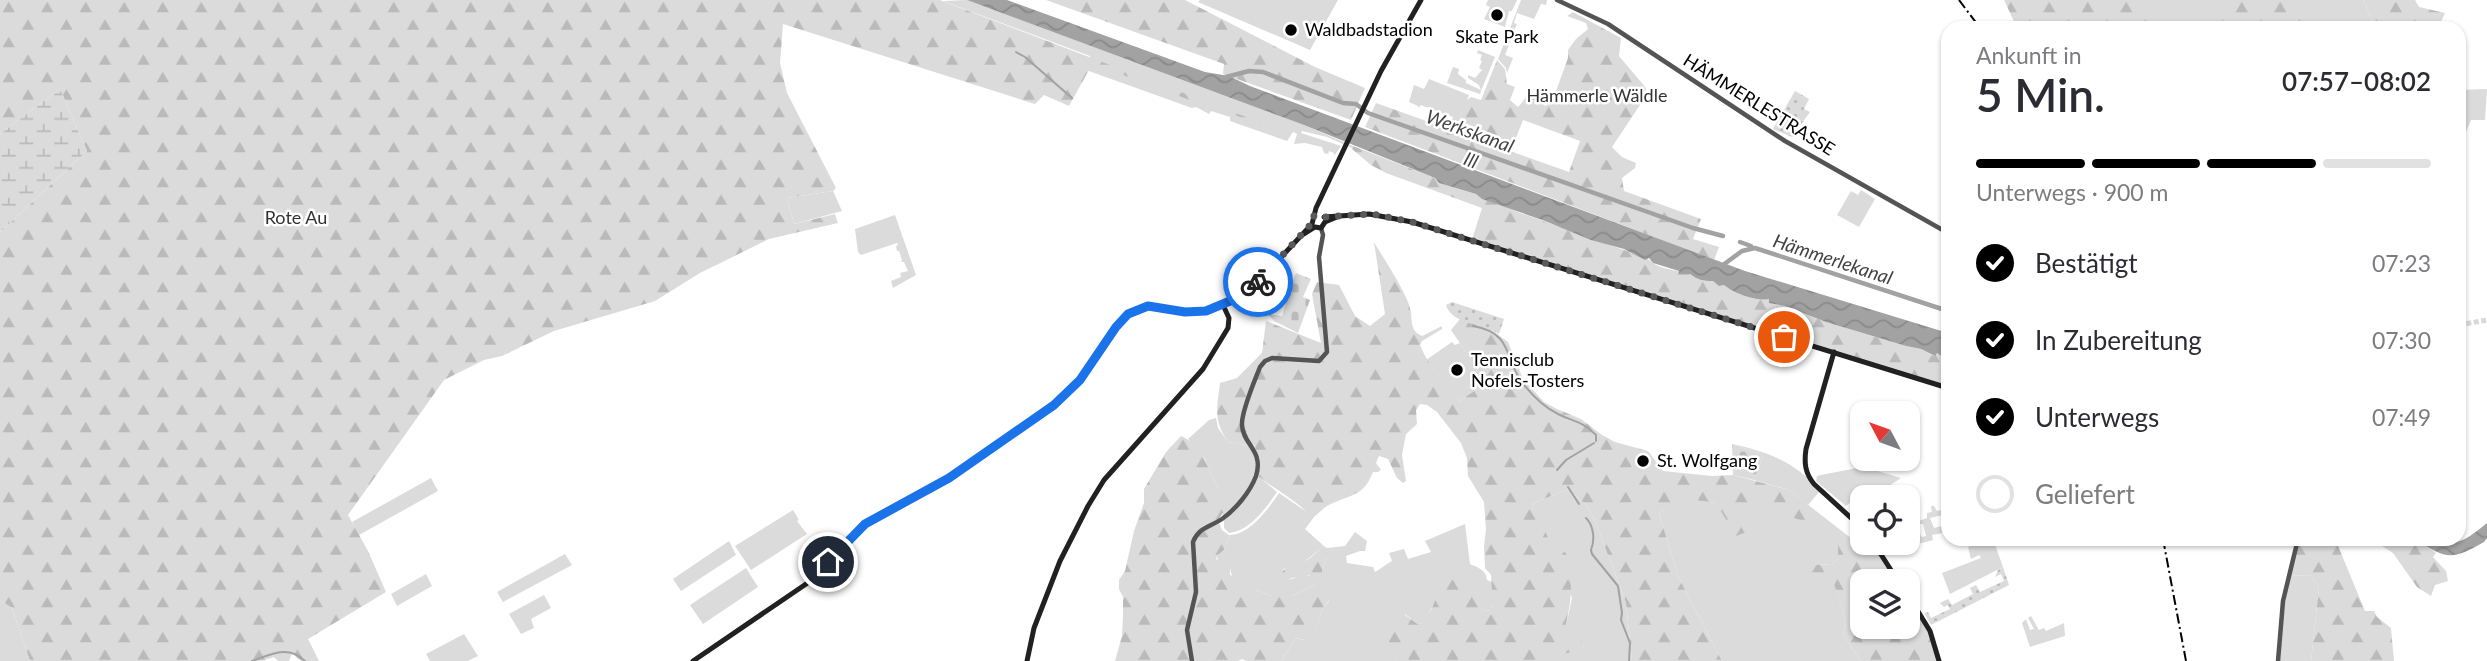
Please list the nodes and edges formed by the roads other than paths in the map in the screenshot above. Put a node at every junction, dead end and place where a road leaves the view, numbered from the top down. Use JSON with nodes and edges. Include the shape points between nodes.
{"nodes":[{"id":1,"x":1421,"y":0,"type":"edge"},
{"id":2,"x":1557,"y":0,"type":"edge"},
{"id":3,"x":1319,"y":221,"type":"junction"},
{"id":4,"x":1941,"y":229,"type":"edge"},
{"id":5,"x":1223,"y":305,"type":"junction"},
{"id":6,"x":1834,"y":352,"type":"junction"},
{"id":7,"x":1941,"y":386,"type":"edge"},
{"id":8,"x":1850,"y":517,"type":"edge"},
{"id":9,"x":2296,"y":546,"type":"edge"},
{"id":10,"x":1920,"y":615,"type":"edge"},
{"id":11,"x":694,"y":661,"type":"edge"},
{"id":12,"x":1027,"y":661,"type":"edge"},
{"id":13,"x":1192,"y":661,"type":"edge"},
{"id":14,"x":1939,"y":661,"type":"edge"},
{"id":15,"x":2278,"y":661,"type":"edge"}],
"edges":[{"from":1,"to":3,"type":"main road","via":[[1368,97],[1319,203]]},
{"from":2,"to":4,"type":"street","name":"HÄMMERLESTRASSE","via":[[1608,24],[1777,136]]},
{"from":3,"to":5,"type":"main road","via":[[1260,280]]},
{"from":3,"to":6,"type":"main road","via":[[1365,214],[1389,216]]},
{"from":3,"to":13,"type":"street","via":[[1327,352],[1319,361],[1272,358],[1261,367],[1242,424],[1257,454],[1256,475],[1233,510],[1200,529],[1193,541],[1196,592],[1187,631]]},
{"from":5,"to":11,"type":"main road","via":[[1194,312],[1148,306],[1128,314],[1077,383],[1052,407],[949,478],[865,524],[809,582]]},
{"from":5,"to":12,"type":"main road","via":[[1229,318],[1227,328],[1203,369],[1104,480],[1088,506],[1060,561],[1034,628]]},
{"from":6,"to":7,"type":"main road"},
{"from":6,"to":8,"type":"main road","via":[[1804,462],[1814,484]]},
{"from":9,"to":15,"type":"street","via":[[2283,601]]},
{"from":10,"to":14,"type":"main road"}]}
